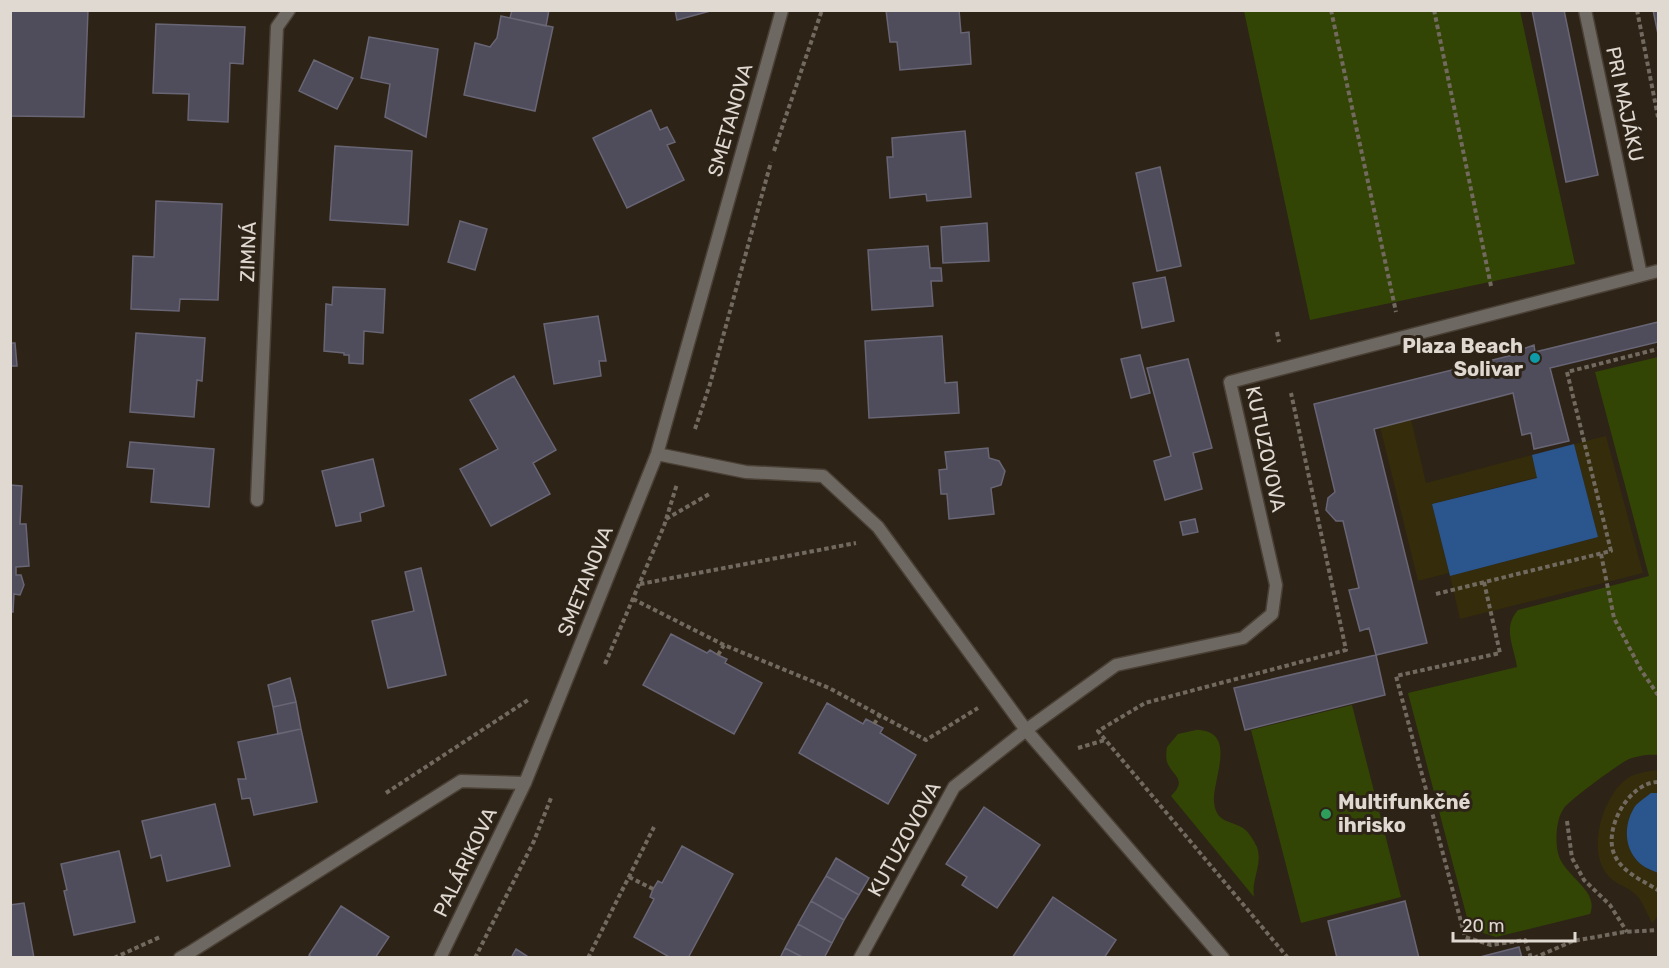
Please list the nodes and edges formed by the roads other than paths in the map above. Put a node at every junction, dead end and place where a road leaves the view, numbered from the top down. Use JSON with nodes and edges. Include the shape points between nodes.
{"nodes":[{"id":1,"x":289,"y":10,"type":"edge"},
{"id":2,"x":782,"y":10,"type":"edge"},
{"id":3,"x":1585,"y":10,"type":"edge"},
{"id":4,"x":1659,"y":271,"type":"edge"},
{"id":5,"x":1641,"y":275,"type":"junction"},
{"id":6,"x":657,"y":454,"type":"junction"},
{"id":7,"x":257,"y":500,"type":"dead end"},
{"id":8,"x":1026,"y":730,"type":"junction"},
{"id":9,"x":525,"y":783,"type":"junction"},
{"id":10,"x":180,"y":957,"type":"edge"},
{"id":11,"x":440,"y":957,"type":"edge"},
{"id":12,"x":860,"y":957,"type":"edge"},
{"id":13,"x":1223,"y":957,"type":"edge"}],
"edges":[{"from":1,"to":7,"type":"street","name":"ZIMNÁ","via":[[277,27]]},
{"from":2,"to":6,"type":"street","name":"SMETANOVA"},
{"from":3,"to":5,"type":"street","name":"PRI MAJÁKU"},
{"from":4,"to":5,"type":"street","name":"KUTUZOVOVA"},
{"from":5,"to":8,"type":"street","name":"KUTUZOVOVA","via":[[1230,382],[1276,585],[1272,614],[1242,638],[1116,665]]},
{"from":6,"to":8,"type":"street","via":[[746,472],[823,476],[878,527]]},
{"from":6,"to":9,"type":"street","name":"SMETANOVA"},
{"from":8,"to":12,"type":"street","name":"KUTUZOVOVA","via":[[954,787]]},
{"from":8,"to":13,"type":"street"},
{"from":9,"to":10,"type":"street","via":[[461,782]]},
{"from":9,"to":11,"type":"street","name":"PALÁRIKOVA"}]}
